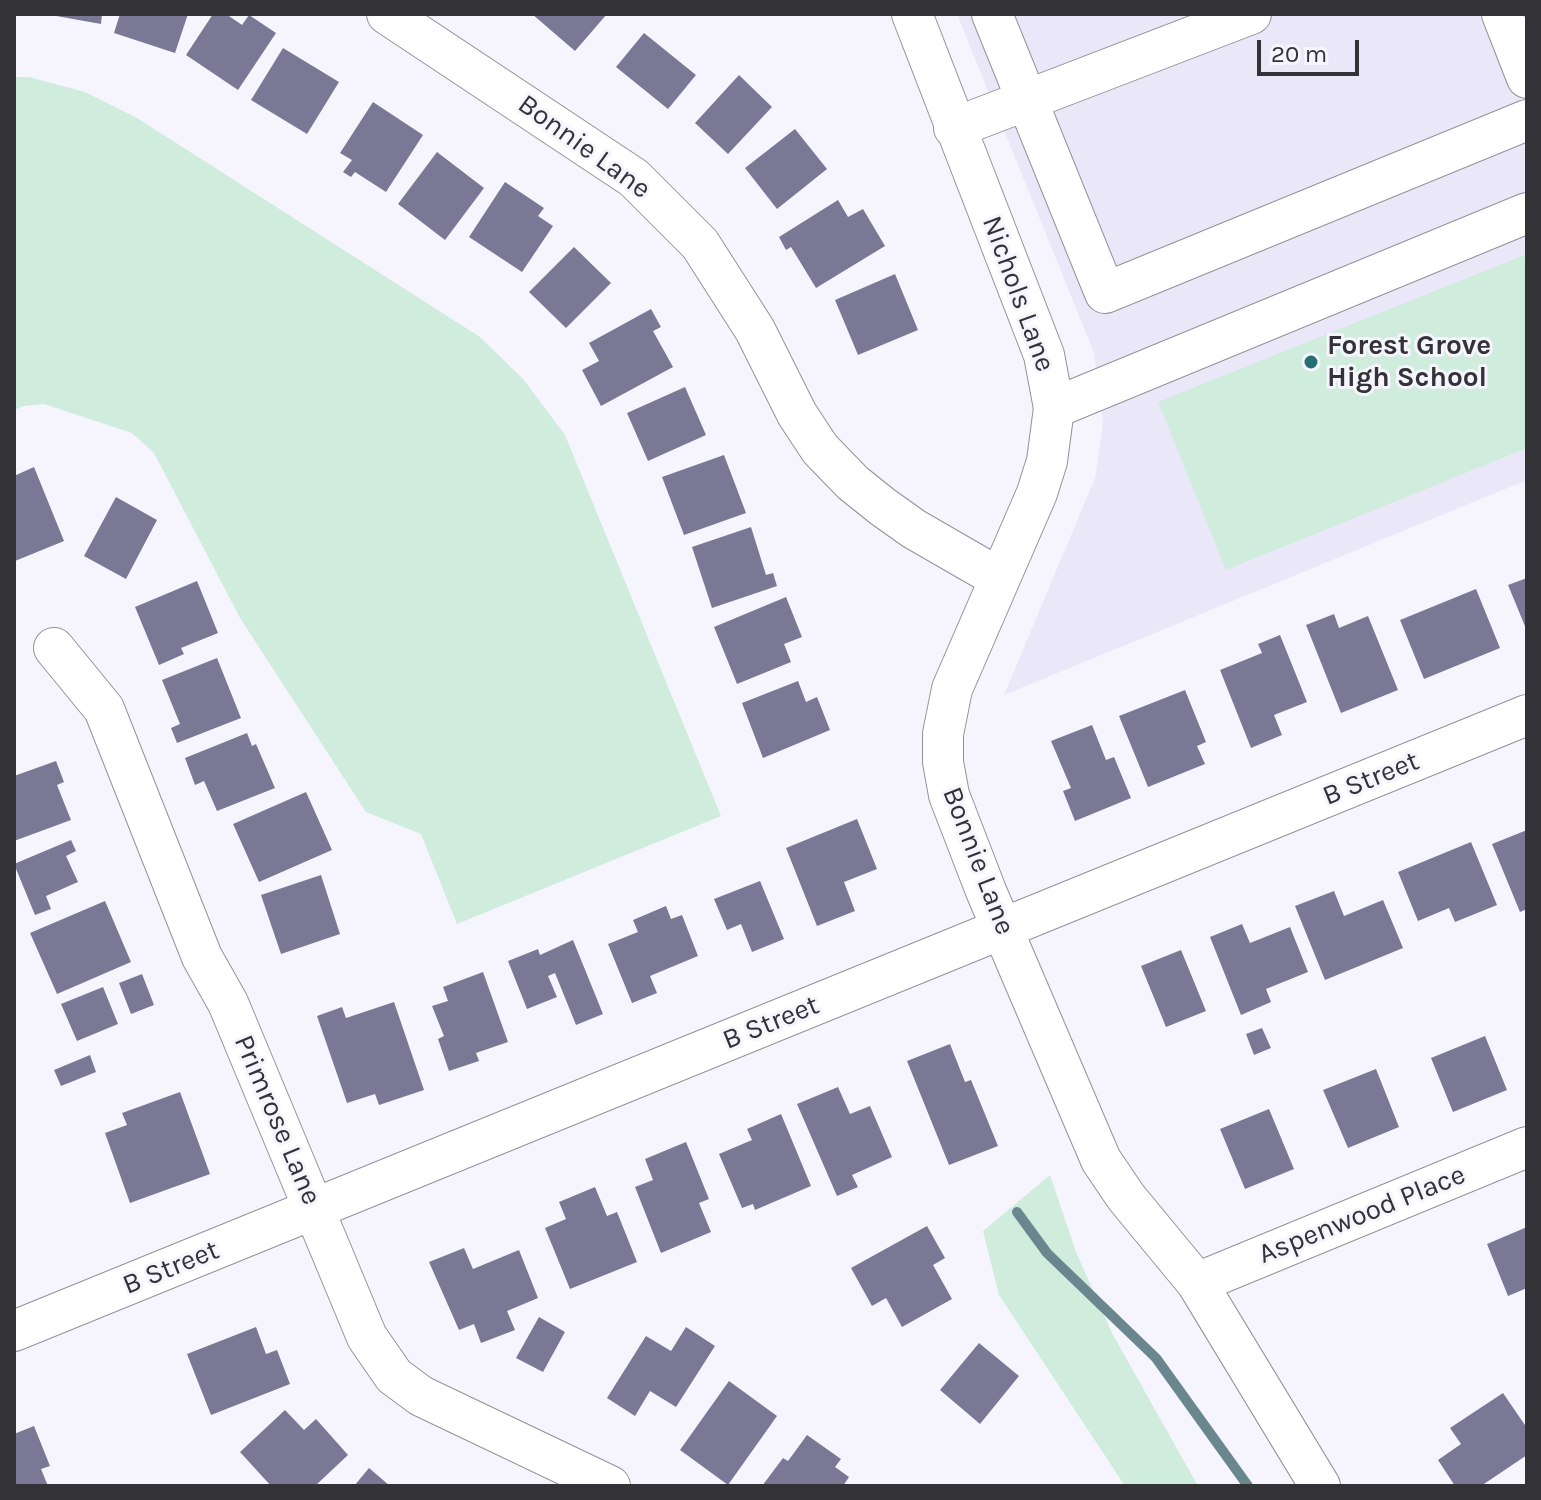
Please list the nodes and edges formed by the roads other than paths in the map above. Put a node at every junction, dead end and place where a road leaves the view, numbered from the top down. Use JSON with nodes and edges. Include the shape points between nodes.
{"nodes":[{"id":1,"x":387,"y":14,"type":"edge"},
{"id":2,"x":912,"y":14,"type":"edge"},
{"id":3,"x":992,"y":14,"type":"edge"},
{"id":4,"x":1251,"y":14,"type":"edge"},
{"id":5,"x":1502,"y":14,"type":"edge"},
{"id":6,"x":436,"y":27,"type":"edge"},
{"id":7,"x":1527,"y":78,"type":"edge"},
{"id":8,"x":1026,"y":100,"type":"junction"},
{"id":9,"x":1527,"y":120,"type":"edge"},
{"id":10,"x":954,"y":128,"type":"junction"},
{"id":11,"x":1527,"y":213,"type":"edge"},
{"id":12,"x":1054,"y":408,"type":"junction"},
{"id":13,"x":999,"y":578,"type":"junction"},
{"id":14,"x":54,"y":648,"type":"dead end"},
{"id":15,"x":1527,"y":715,"type":"edge"},
{"id":16,"x":1003,"y":929,"type":"junction"},
{"id":17,"x":1527,"y":1147,"type":"edge"},
{"id":18,"x":315,"y":1209,"type":"junction"},
{"id":19,"x":1197,"y":1283,"type":"junction"},
{"id":20,"x":14,"y":1331,"type":"edge"},
{"id":21,"x":610,"y":1486,"type":"edge"},
{"id":22,"x":1320,"y":1486,"type":"edge"}],
"edges":[{"from":1,"to":6,"type":"street","name":"Bonnie Lane"},
{"from":2,"to":10,"type":"street","name":"Nichols Lane"},
{"from":3,"to":8,"type":"street"},
{"from":4,"to":8,"type":"street"},
{"from":5,"to":7,"type":"street"},
{"from":6,"to":13,"type":"street","name":"Bonnie Lane","via":[[634,178],[700,244],[755,330],[797,414],[820,449],[853,483],[914,529]]},
{"from":8,"to":9,"type":"street","via":[[1105,293]]},
{"from":8,"to":10,"type":"street"},
{"from":10,"to":12,"type":"street","name":"Nichols Lane","via":[[1044,355]]},
{"from":11,"to":12,"type":"street"},
{"from":12,"to":13,"type":"street","name":"Nichols Lane","via":[[1044,472]]},
{"from":13,"to":16,"type":"street","name":"Bonnie Lane","via":[[952,689],[943,762],[949,795]]},
{"from":14,"to":18,"type":"street","name":"Primrose Lane","via":[[104,709],[202,957],[228,1003]]},
{"from":15,"to":16,"type":"street","name":"B Street"},
{"from":16,"to":18,"type":"street","name":"B Street"},
{"from":16,"to":19,"type":"street","name":"Bonnie Lane","via":[[1101,1160]]},
{"from":17,"to":19,"type":"street","name":"Aspenwood Place"},
{"from":18,"to":20,"type":"street","name":"B Street"},
{"from":18,"to":21,"type":"street","name":"Primrose Lane","via":[[367,1337],[394,1376],[452,1412]]},
{"from":19,"to":22,"type":"street","name":"Bonnie Lane"}]}
